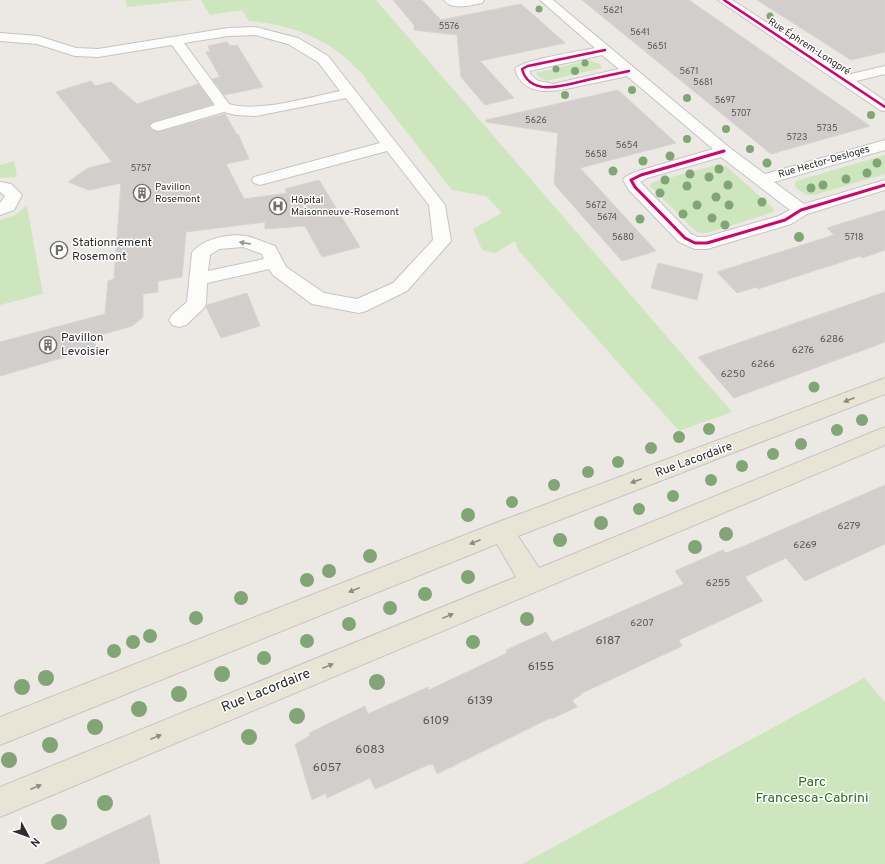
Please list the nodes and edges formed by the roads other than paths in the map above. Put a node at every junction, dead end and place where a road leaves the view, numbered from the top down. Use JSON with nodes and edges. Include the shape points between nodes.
{"nodes":[{"id":1,"x":450,"y":0,"type":"edge"},
{"id":2,"x":478,"y":0,"type":"edge"},
{"id":3,"x":546,"y":0,"type":"edge"},
{"id":4,"x":724,"y":0,"type":"edge"},
{"id":5,"x":0,"y":37,"type":"edge"},
{"id":6,"x":176,"y":40,"type":"junction"},
{"id":7,"x":605,"y":50,"type":"junction"},
{"id":8,"x":629,"y":70,"type":"junction"},
{"id":9,"x":885,"y":70,"type":"edge"},
{"id":10,"x":845,"y":80,"type":"junction"},
{"id":11,"x":350,"y":93,"type":"junction"},
{"id":12,"x":224,"y":107,"type":"junction"},
{"id":13,"x":885,"y":107,"type":"edge"},
{"id":14,"x":158,"y":126,"type":"dead end"},
{"id":15,"x":390,"y":145,"type":"junction"},
{"id":16,"x":885,"y":145,"type":"edge"},
{"id":17,"x":724,"y":151,"type":"junction"},
{"id":18,"x":260,"y":180,"type":"dead end"},
{"id":19,"x":762,"y":180,"type":"junction"},
{"id":20,"x":885,"y":185,"type":"edge"},
{"id":21,"x":0,"y":187,"type":"edge"},
{"id":22,"x":0,"y":210,"type":"edge"},
{"id":23,"x":801,"y":210,"type":"junction"},
{"id":24,"x":275,"y":262,"type":"junction"},
{"id":25,"x":199,"y":279,"type":"junction"},
{"id":26,"x":179,"y":320,"type":"dead end"},
{"id":27,"x":885,"y":386,"type":"edge"},
{"id":28,"x":885,"y":436,"type":"edge"},
{"id":29,"x":502,"y":531,"type":"junction"},
{"id":30,"x":533,"y":581,"type":"junction"},
{"id":31,"x":0,"y":731,"type":"edge"},
{"id":32,"x":0,"y":802,"type":"edge"}],
"edges":[{"from":1,"to":2,"type":"street","via":[[456,3]]},
{"from":3,"to":7,"type":"street"},
{"from":4,"to":10,"type":"street","name":"Rue Éphrem-Longpré"},
{"from":5,"to":6,"type":"street","via":[[38,40],[75,52],[98,53]]},
{"from":6,"to":11,"type":"street","via":[[228,32],[255,32],[293,41],[323,58]]},
{"from":6,"to":12,"type":"street"},
{"from":7,"to":8,"type":"street"},
{"from":7,"to":8,"type":"street","via":[[528,66],[522,69],[522,73],[534,85],[553,88]]},
{"from":8,"to":17,"type":"street"},
{"from":9,"to":10,"type":"street"},
{"from":10,"to":13,"type":"street","name":"Rue Éphrem-Longpré"},
{"from":11,"to":12,"type":"street","via":[[256,112],[236,111]]},
{"from":11,"to":15,"type":"street"},
{"from":12,"to":14,"type":"street"},
{"from":15,"to":18,"type":"street"},
{"from":15,"to":24,"type":"street","via":[[437,206],[442,241],[400,287],[359,306],[319,299],[279,271]]},
{"from":16,"to":19,"type":"street","name":"Rue Hector-Desloges"},
{"from":17,"to":19,"type":"street"},
{"from":17,"to":23,"type":"street","via":[[631,180],[685,238],[695,243],[707,244],[785,220]]},
{"from":19,"to":23,"type":"street"},
{"from":20,"to":23,"type":"street"},
{"from":21,"to":22,"type":"street","via":[[5,187],[14,195],[8,206]]},
{"from":24,"to":25,"type":"street"},
{"from":24,"to":25,"type":"street","one_way":true,"via":[[269,250],[244,241],[214,244],[201,253]]},
{"from":25,"to":26,"type":"street","via":[[196,304]]},
{"from":27,"to":29,"type":"main road","name":"Rue Lacordaire","one_way":true},
{"from":28,"to":30,"type":"main road","name":"Rue Lacordaire"},
{"from":29,"to":30,"type":"main road"},
{"from":29,"to":31,"type":"main road","name":"Rue Lacordaire","one_way":true},
{"from":32,"to":30,"type":"main road","name":"Rue Lacordaire","one_way":true}]}
